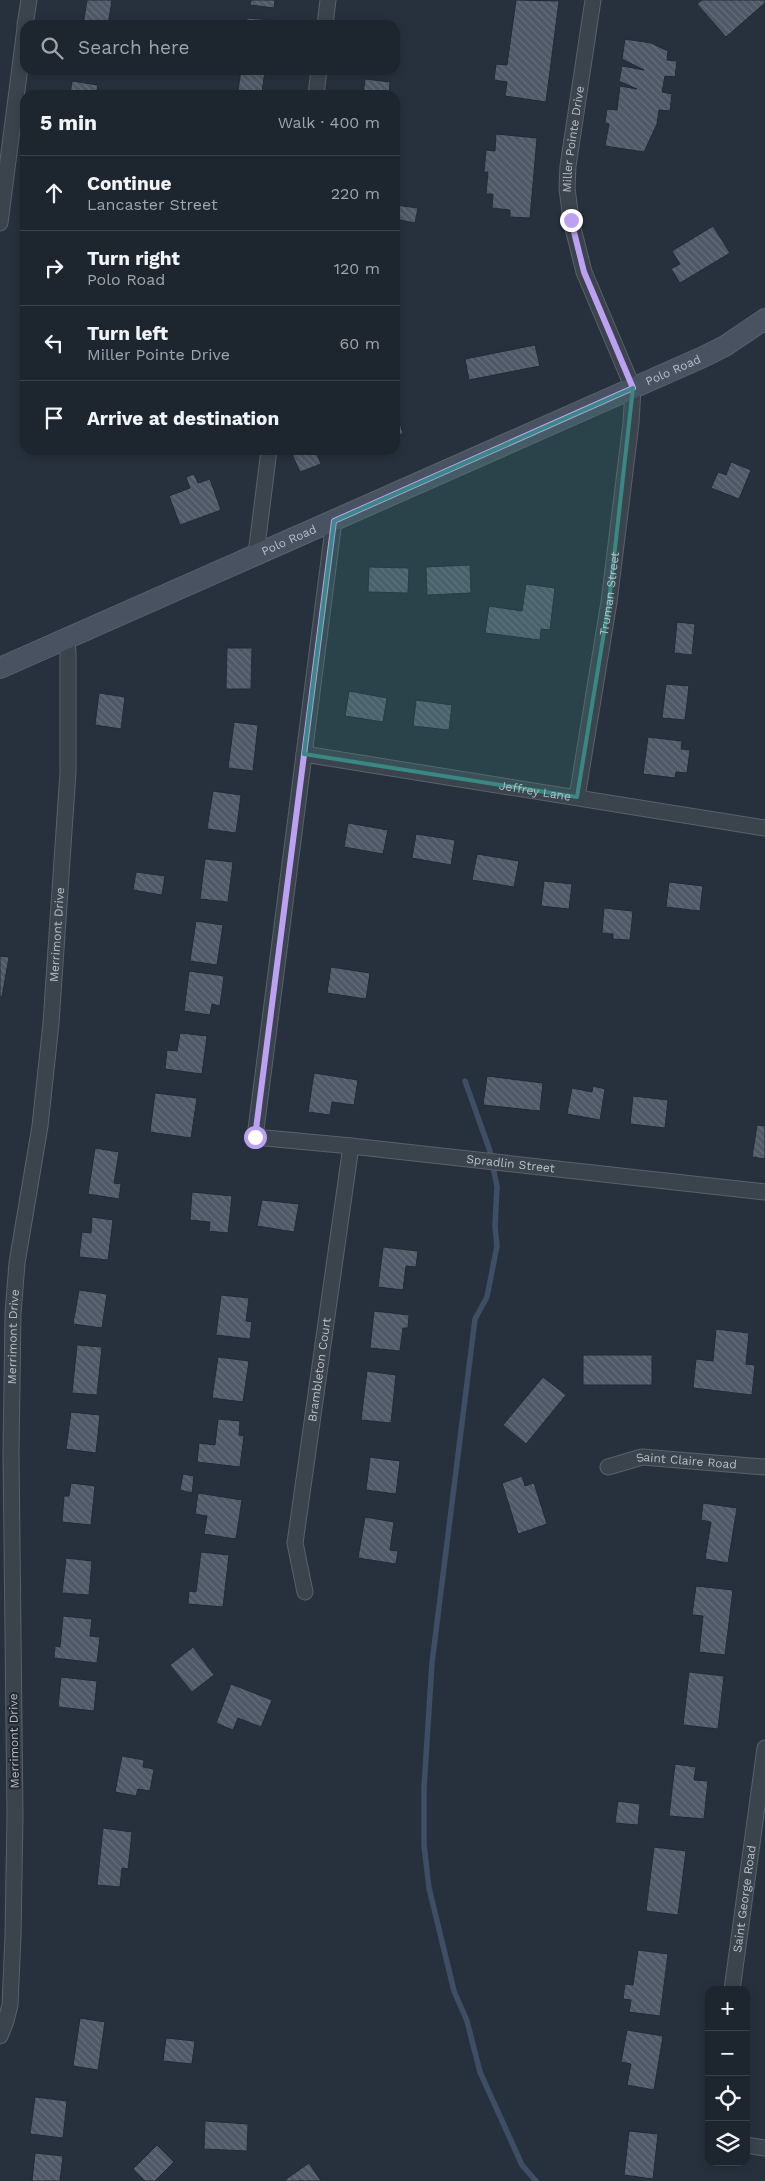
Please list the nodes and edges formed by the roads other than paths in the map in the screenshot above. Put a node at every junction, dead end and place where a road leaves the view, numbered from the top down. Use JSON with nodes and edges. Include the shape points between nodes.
{"nodes":[{"id":1,"x":29,"y":0,"type":"edge"},
{"id":2,"x":328,"y":0,"type":"edge"},
{"id":3,"x":593,"y":0,"type":"edge"},
{"id":4,"x":26,"y":20,"type":"edge"},
{"id":5,"x":326,"y":20,"type":"edge"},
{"id":6,"x":20,"y":66,"type":"edge"},
{"id":7,"x":318,"y":75,"type":"edge"},
{"id":8,"x":317,"y":90,"type":"edge"},
{"id":9,"x":0,"y":223,"type":"edge"},
{"id":10,"x":765,"y":319,"type":"edge"},
{"id":11,"x":633,"y":388,"type":"junction"},
{"id":12,"x":268,"y":455,"type":"edge"},
{"id":13,"x":334,"y":521,"type":"junction"},
{"id":14,"x":256,"y":554,"type":"junction"},
{"id":15,"x":66,"y":638,"type":"junction"},
{"id":16,"x":0,"y":668,"type":"edge"},
{"id":17,"x":304,"y":754,"type":"junction"},
{"id":18,"x":576,"y":797,"type":"junction"},
{"id":19,"x":765,"y":828,"type":"edge"},
{"id":20,"x":351,"y":1146,"type":"junction"},
{"id":21,"x":765,"y":1192,"type":"edge"},
{"id":22,"x":608,"y":1467,"type":"dead end"},
{"id":23,"x":765,"y":1467,"type":"edge"},
{"id":24,"x":305,"y":1592,"type":"dead end"},
{"id":25,"x":765,"y":1748,"type":"edge"},
{"id":26,"x":733,"y":1986,"type":"edge"},
{"id":27,"x":0,"y":2036,"type":"edge"},
{"id":28,"x":750,"y":2146,"type":"edge"},
{"id":29,"x":765,"y":2148,"type":"edge"}],
"edges":[{"from":1,"to":4,"type":"street"},
{"from":2,"to":5,"type":"street"},
{"from":3,"to":11,"type":"street","name":"Miller Pointe Drive","via":[[567,188],[584,272]]},
{"from":6,"to":9,"type":"street"},
{"from":7,"to":8,"type":"street"},
{"from":10,"to":11,"type":"main road","name":"Polo Road","via":[[710,354]]},
{"from":11,"to":13,"type":"main road","name":"Polo Road"},
{"from":11,"to":18,"type":"street","name":"Truman Street","via":[[609,602]]},
{"from":12,"to":14,"type":"street"},
{"from":13,"to":14,"type":"main road","name":"Polo Road"},
{"from":13,"to":17,"type":"street"},
{"from":14,"to":15,"type":"main road","name":"Polo Road"},
{"from":15,"to":16,"type":"main road","name":"Polo Road"},
{"from":15,"to":27,"type":"street","name":"Merrimont Drive","via":[[68,772],[51,1023],[40,1126],[17,1263],[13,1314],[13,1936],[10,2005]]},
{"from":17,"to":18,"type":"street","name":"Jeffrey Lane"},
{"from":17,"to":20,"type":"street","name":"Spradlin Street","via":[[255,1137]]},
{"from":18,"to":19,"type":"street","name":"Jeffrey Lane"},
{"from":20,"to":21,"type":"street","name":"Spradlin Street"},
{"from":20,"to":24,"type":"street","name":"Brambleton Court","via":[[295,1543]]},
{"from":22,"to":23,"type":"street","name":"Saint Claire Road","via":[[642,1457]]},
{"from":25,"to":26,"type":"street","name":"Saint George Road"},
{"from":28,"to":29,"type":"street"}]}
